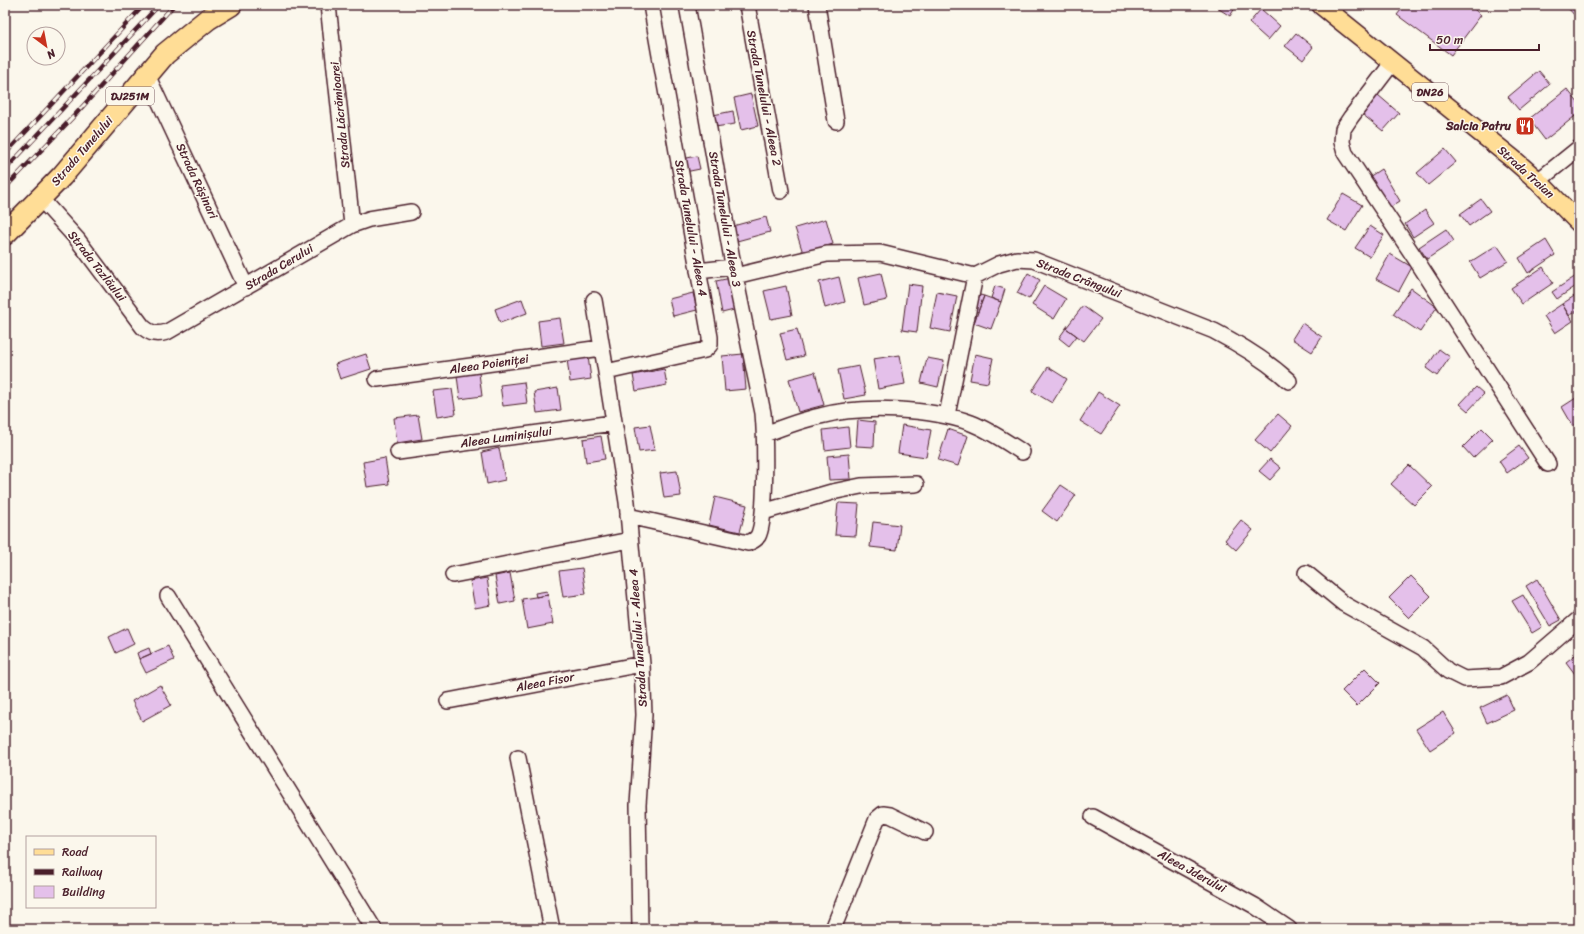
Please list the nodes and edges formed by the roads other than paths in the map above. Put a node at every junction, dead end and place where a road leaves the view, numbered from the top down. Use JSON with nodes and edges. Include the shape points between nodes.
{"nodes":[{"id":1,"x":231,"y":5,"type":"edge"},
{"id":2,"x":328,"y":5,"type":"edge"},
{"id":3,"x":651,"y":5,"type":"edge"},
{"id":4,"x":687,"y":5,"type":"edge"},
{"id":5,"x":747,"y":5,"type":"edge"},
{"id":6,"x":816,"y":5,"type":"edge"},
{"id":7,"x":1321,"y":5,"type":"edge"},
{"id":8,"x":1393,"y":62,"type":"junction"},
{"id":9,"x":147,"y":75,"type":"junction"},
{"id":10,"x":836,"y":121,"type":"dead end"},
{"id":11,"x":1579,"y":148,"type":"edge"},
{"id":12,"x":1538,"y":181,"type":"junction"},
{"id":13,"x":781,"y":191,"type":"dead end"},
{"id":14,"x":40,"y":198,"type":"junction"},
{"id":15,"x":410,"y":212,"type":"dead end"},
{"id":16,"x":1579,"y":223,"type":"edge"},
{"id":17,"x":352,"y":225,"type":"junction"},
{"id":18,"x":5,"y":234,"type":"edge"},
{"id":19,"x":698,"y":271,"type":"junction"},
{"id":20,"x":734,"y":271,"type":"junction"},
{"id":21,"x":975,"y":276,"type":"junction"},
{"id":22,"x":246,"y":287,"type":"junction"},
{"id":23,"x":594,"y":300,"type":"dead end"},
{"id":24,"x":153,"y":334,"type":"joint"},
{"id":25,"x":601,"y":348,"type":"junction"},
{"id":26,"x":606,"y":372,"type":"junction"},
{"id":27,"x":377,"y":379,"type":"dead end"},
{"id":28,"x":1289,"y":381,"type":"dead end"},
{"id":29,"x":947,"y":415,"type":"junction"},
{"id":30,"x":613,"y":422,"type":"junction"},
{"id":31,"x":765,"y":434,"type":"junction"},
{"id":32,"x":398,"y":452,"type":"dead end"},
{"id":33,"x":1022,"y":452,"type":"dead end"},
{"id":34,"x":1548,"y":464,"type":"dead end"},
{"id":35,"x":916,"y":484,"type":"dead end"},
{"id":36,"x":763,"y":512,"type":"junction"},
{"id":37,"x":628,"y":516,"type":"junction"},
{"id":38,"x":630,"y":540,"type":"junction"},
{"id":39,"x":1306,"y":573,"type":"dead end"},
{"id":40,"x":453,"y":576,"type":"dead end"},
{"id":41,"x":168,"y":596,"type":"dead end"},
{"id":42,"x":1579,"y":619,"type":"edge"},
{"id":43,"x":642,"y":664,"type":"junction"},
{"id":44,"x":448,"y":701,"type":"dead end"},
{"id":45,"x":518,"y":758,"type":"dead end"},
{"id":46,"x":1093,"y":817,"type":"dead end"},
{"id":47,"x":925,"y":832,"type":"dead end"},
{"id":48,"x":374,"y":929,"type":"edge"},
{"id":49,"x":552,"y":929,"type":"edge"},
{"id":50,"x":640,"y":929,"type":"edge"},
{"id":51,"x":833,"y":929,"type":"edge"},
{"id":52,"x":1289,"y":929,"type":"edge"}],
"edges":[{"from":1,"to":9,"type":"highway","name":"Strada Tunelului","number":"DJ251M","via":[[184,37]]},
{"from":2,"to":17,"type":"street","name":"Strada Lăcrămioarei"},
{"from":3,"to":19,"type":"street","name":"Strada Tunelului - Aleea 4"},
{"from":4,"to":20,"type":"street","name":"Strada Tunelului - Aleea 3"},
{"from":5,"to":13,"type":"street","name":"Strada Tunelului - Aleea 2"},
{"from":6,"to":10,"type":"street"},
{"from":7,"to":8,"type":"main road","name":"Strada Traian","number":"DN26"},
{"from":8,"to":12,"type":"main road","name":"Strada Traian","number":"DN26"},
{"from":8,"to":34,"type":"street","via":[[1343,129],[1342,142],[1345,153]]},
{"from":9,"to":14,"type":"highway","name":"Strada Tunelului","number":"DJ251M","via":[[62,176]]},
{"from":9,"to":22,"type":"street","name":"Strada Rășinari"},
{"from":11,"to":12,"type":"street"},
{"from":12,"to":16,"type":"main road","name":"Strada Traian","number":"DN26"},
{"from":14,"to":18,"type":"highway","name":"Strada Tunelului","number":"DJ251M"},
{"from":14,"to":24,"type":"street","name":"Strada Tazlăului","via":[[77,239],[143,326]]},
{"from":15,"to":17,"type":"street","name":"Strada Cerului","via":[[369,219]]},
{"from":17,"to":22,"type":"street","name":"Strada Cerului"},
{"from":19,"to":20,"type":"street"},
{"from":19,"to":26,"type":"street","name":"Strada Tunelului - Aleea 4","via":[[710,345],[705,350]]},
{"from":20,"to":21,"type":"street","via":[[826,254],[880,253]]},
{"from":20,"to":31,"type":"street","name":"Strada Tunelului - Aleea 3"},
{"from":21,"to":28,"type":"street","name":"Strada Crângului","via":[[999,264],[1016,260],[1034,260],[1214,331],[1259,357]]},
{"from":21,"to":29,"type":"street"},
{"from":22,"to":24,"type":"street","name":"Strada Cerului","via":[[167,332]]},
{"from":23,"to":25,"type":"street","name":"Strada Tunelului - Aleea 4"},
{"from":25,"to":26,"type":"street","name":"Strada Tunelului - Aleea 4"},
{"from":25,"to":27,"type":"street","name":"Aleea Poieniței"},
{"from":26,"to":30,"type":"street","name":"Strada Tunelului - Aleea 4"},
{"from":29,"to":31,"type":"street","via":[[883,409],[859,411],[821,415]]},
{"from":29,"to":33,"type":"street","via":[[973,423]]},
{"from":30,"to":32,"type":"street","name":"Aleea Luminișului"},
{"from":30,"to":37,"type":"street","name":"Strada Tunelului - Aleea 4"},
{"from":31,"to":36,"type":"street","name":"Strada Tunelului - Aleea 3"},
{"from":35,"to":36,"type":"street","via":[[860,486]]},
{"from":36,"to":37,"type":"street","name":"Strada Tunelului - Aleea 3","via":[[758,536],[754,541],[748,542]]},
{"from":37,"to":38,"type":"street","name":"Strada Tunelului - Aleea 4"},
{"from":38,"to":40,"type":"street"},
{"from":38,"to":43,"type":"street","name":"Strada Tunelului - Aleea 4"},
{"from":39,"to":42,"type":"street","via":[[1344,604],[1423,648],[1448,671],[1464,679],[1501,677],[1529,662]]},
{"from":41,"to":48,"type":"street"},
{"from":43,"to":44,"type":"street","name":"Aleea Fisor"},
{"from":43,"to":50,"type":"street","name":"Strada Tunelului - Aleea 4","via":[[644,715],[638,806]]},
{"from":45,"to":49,"type":"street"},
{"from":46,"to":52,"type":"street","name":"Aleea Jderului","via":[[1256,906]]},
{"from":47,"to":51,"type":"street","via":[[890,815],[883,814],[877,819]]}]}
